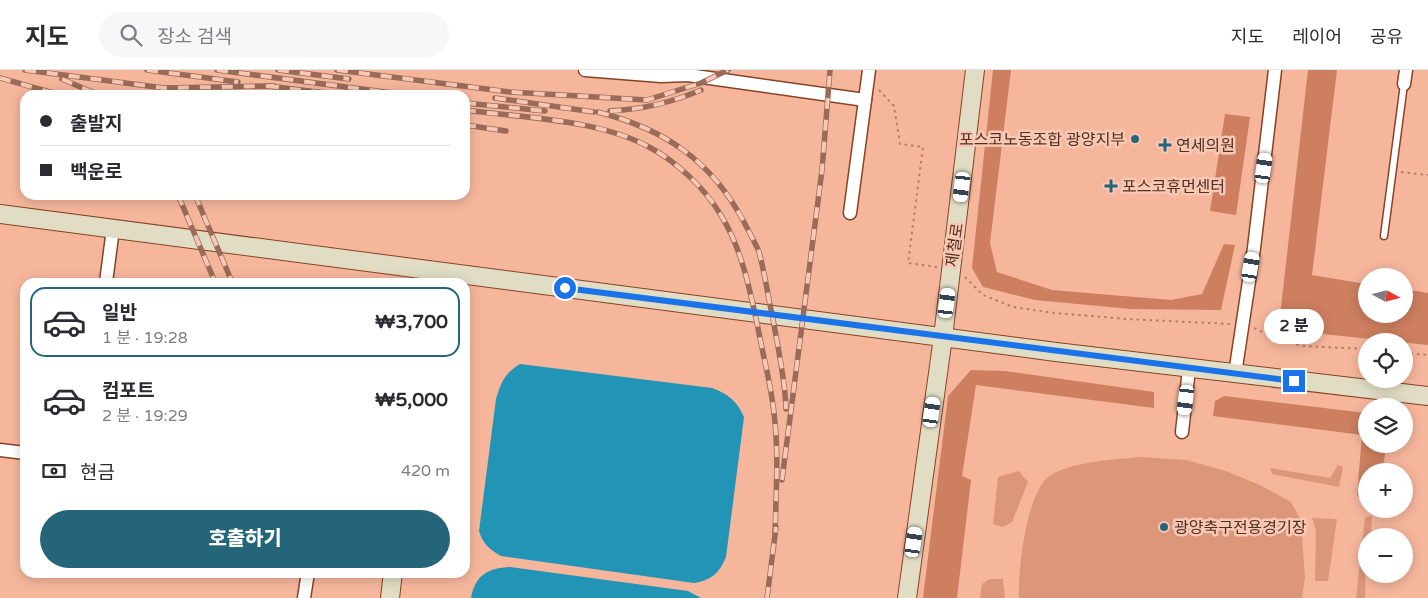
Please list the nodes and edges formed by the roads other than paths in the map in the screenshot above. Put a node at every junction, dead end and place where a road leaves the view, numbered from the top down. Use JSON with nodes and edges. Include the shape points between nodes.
{"nodes":[{"id":1,"x":585,"y":70,"type":"edge"},
{"id":2,"x":869,"y":70,"type":"edge"},
{"id":3,"x":975,"y":70,"type":"edge"},
{"id":4,"x":1275,"y":70,"type":"edge"},
{"id":5,"x":1406,"y":70,"type":"edge"},
{"id":6,"x":1404,"y":84,"type":"joint"},
{"id":7,"x":865,"y":100,"type":"junction"},
{"id":8,"x":850,"y":213,"type":"dead end"},
{"id":9,"x":0,"y":214,"type":"edge"},
{"id":10,"x":113,"y":229,"type":"junction"},
{"id":11,"x":1384,"y":236,"type":"dead end"},
{"id":12,"x":432,"y":277,"type":"edge"},
{"id":13,"x":107,"y":278,"type":"edge"},
{"id":14,"x":470,"y":281,"type":"edge"},
{"id":15,"x":943,"y":337,"type":"junction"},
{"id":16,"x":1190,"y":369,"type":"junction"},
{"id":17,"x":1235,"y":374,"type":"junction"},
{"id":18,"x":1428,"y":396,"type":"edge"},
{"id":19,"x":1182,"y":432,"type":"dead end"},
{"id":20,"x":0,"y":450,"type":"edge"},
{"id":21,"x":20,"y":452,"type":"edge"},
{"id":22,"x":307,"y":578,"type":"edge"},
{"id":23,"x":392,"y":578,"type":"edge"},
{"id":24,"x":304,"y":598,"type":"edge"},
{"id":25,"x":390,"y":598,"type":"edge"},
{"id":26,"x":907,"y":598,"type":"edge"}],
"edges":[{"from":1,"to":7,"type":"street","via":[[688,75]]},
{"from":2,"to":7,"type":"street"},
{"from":3,"to":15,"type":"main road","name":"제철로"},
{"from":4,"to":17,"type":"street"},
{"from":5,"to":6,"type":"street"},
{"from":6,"to":11,"type":"lane"},
{"from":7,"to":8,"type":"street"},
{"from":9,"to":10,"type":"main road"},
{"from":10,"to":12,"type":"main road"},
{"from":10,"to":13,"type":"street"},
{"from":14,"to":15,"type":"main road"},
{"from":15,"to":16,"type":"main road"},
{"from":15,"to":26,"type":"main road","name":"제철로"},
{"from":16,"to":17,"type":"main road"},
{"from":16,"to":19,"type":"street"},
{"from":17,"to":18,"type":"main road"},
{"from":20,"to":21,"type":"street"},
{"from":22,"to":24,"type":"street"},
{"from":23,"to":25,"type":"main road"}]}
